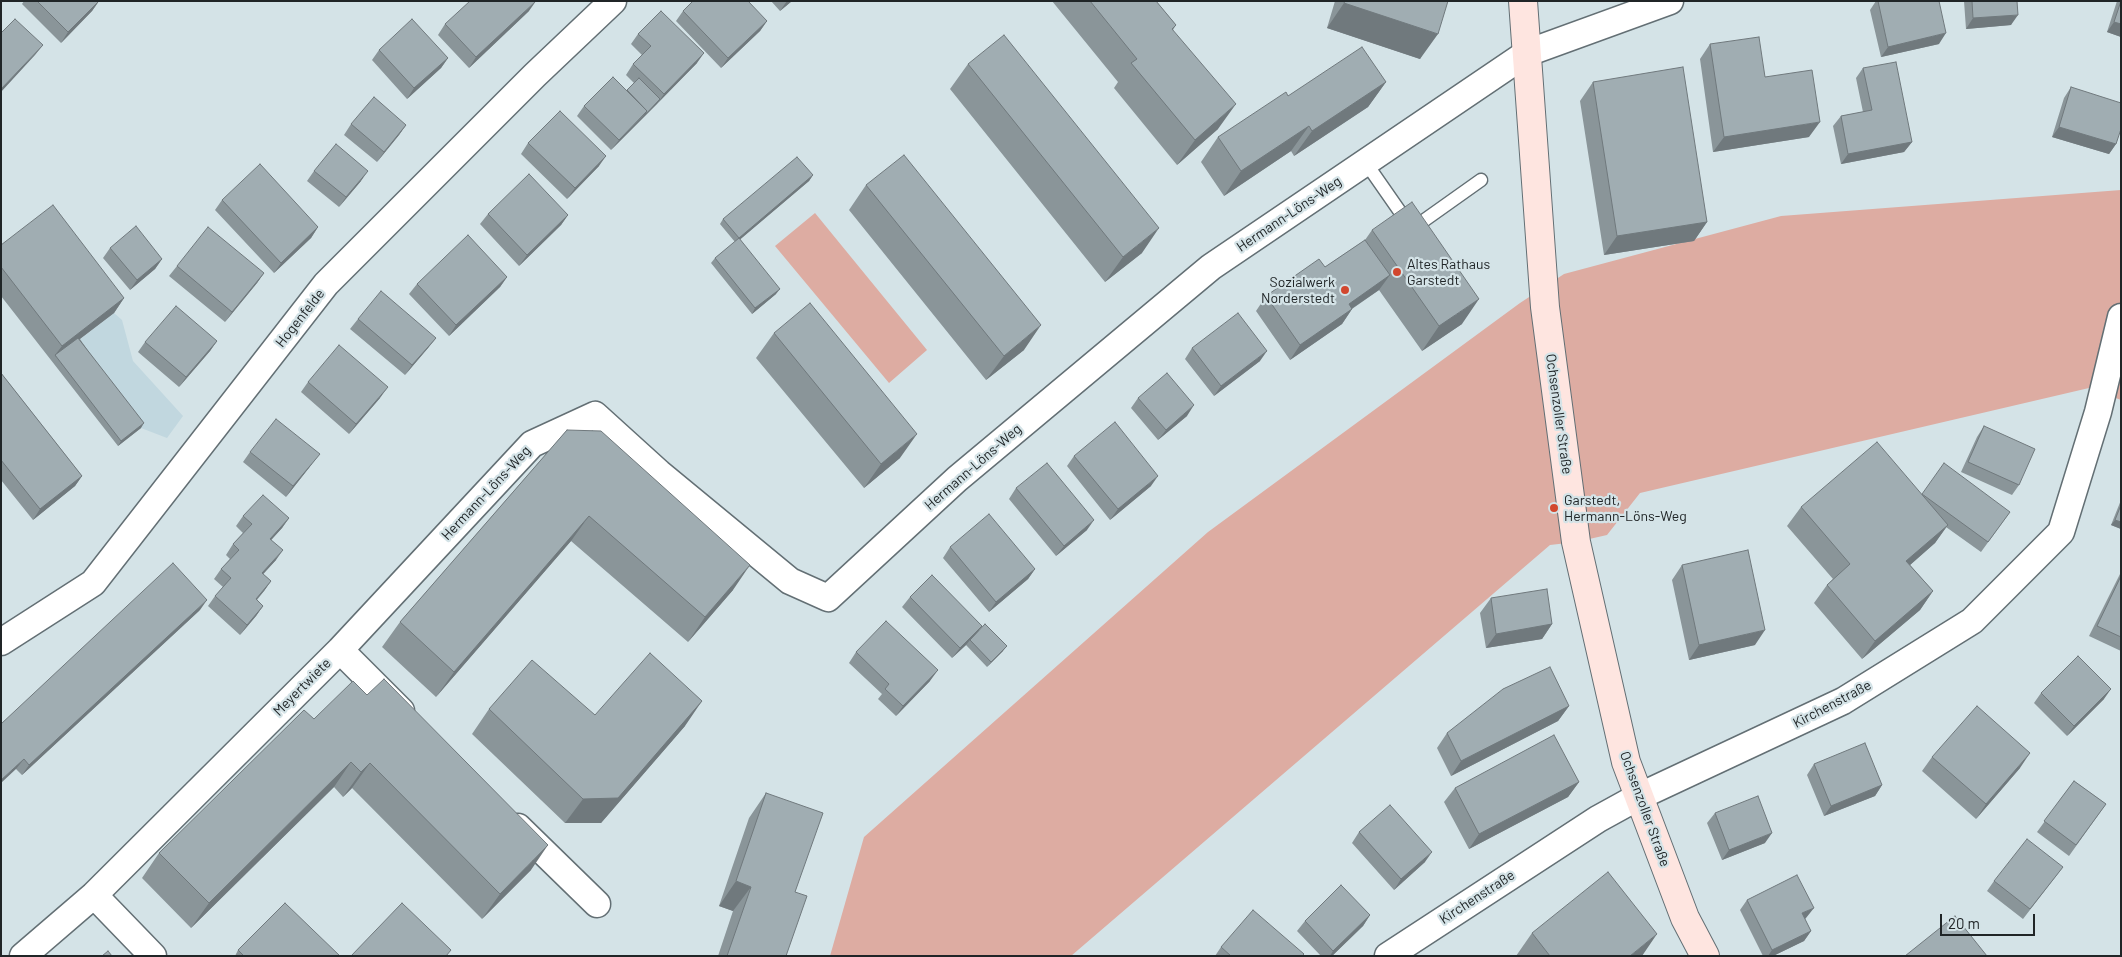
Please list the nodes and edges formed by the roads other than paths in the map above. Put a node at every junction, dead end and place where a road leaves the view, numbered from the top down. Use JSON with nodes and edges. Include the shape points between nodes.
{"nodes":[{"id":1,"x":613,"y":1,"type":"edge"},
{"id":2,"x":1523,"y":1,"type":"edge"},
{"id":3,"x":1670,"y":1,"type":"edge"},
{"id":4,"x":1527,"y":53,"type":"junction"},
{"id":5,"x":1366,"y":163,"type":"junction"},
{"id":6,"x":1481,"y":180,"type":"dead end"},
{"id":7,"x":2121,"y":317,"type":"edge"},
{"id":8,"x":1,"y":642,"type":"edge"},
{"id":9,"x":340,"y":650,"type":"junction"},
{"id":10,"x":420,"y":730,"type":"edge"},
{"id":11,"x":1638,"y":797,"type":"junction"},
{"id":12,"x":504,"y":813,"type":"edge"},
{"id":13,"x":94,"y":895,"type":"junction"},
{"id":14,"x":597,"y":904,"type":"dead end"},
{"id":15,"x":23,"y":956,"type":"edge"},
{"id":16,"x":153,"y":956,"type":"edge"},
{"id":17,"x":1388,"y":956,"type":"edge"},
{"id":18,"x":1705,"y":956,"type":"edge"}],
"edges":[{"from":1,"to":8,"type":"street","name":"Hogenfelde","via":[[534,75],[326,284],[93,583]]},
{"from":2,"to":4,"type":"street","name":"Ochsenzoller Straße"},
{"from":3,"to":4,"type":"street","name":"Hermann-Löns-Weg"},
{"from":4,"to":5,"type":"street","name":"Hermann-Löns-Weg"},
{"from":4,"to":11,"type":"street","name":"Ochsenzoller Straße","via":[[1545,307],[1576,542],[1626,762]]},
{"from":5,"to":6,"type":"lane","via":[[1412,229]]},
{"from":5,"to":9,"type":"street","name":"Hermann-Löns-Weg","via":[[1211,267],[957,478],[828,598],[790,581],[595,415],[532,444]]},
{"from":7,"to":11,"type":"street","name":"Kirchenstraße","via":[[2098,412],[2061,532],[1972,621],[1851,696]]},
{"from":9,"to":10,"type":"street","name":"Meyertwiete"},
{"from":9,"to":13,"type":"street","name":"Meyertwiete"},
{"from":11,"to":17,"type":"street","name":"Kirchenstraße","via":[[1598,818]]},
{"from":11,"to":18,"type":"street","name":"Ochsenzoller Straße","via":[[1685,918]]},
{"from":12,"to":14,"type":"street"},
{"from":13,"to":15,"type":"street","name":"Meyertwiete"},
{"from":13,"to":16,"type":"street"}]}
